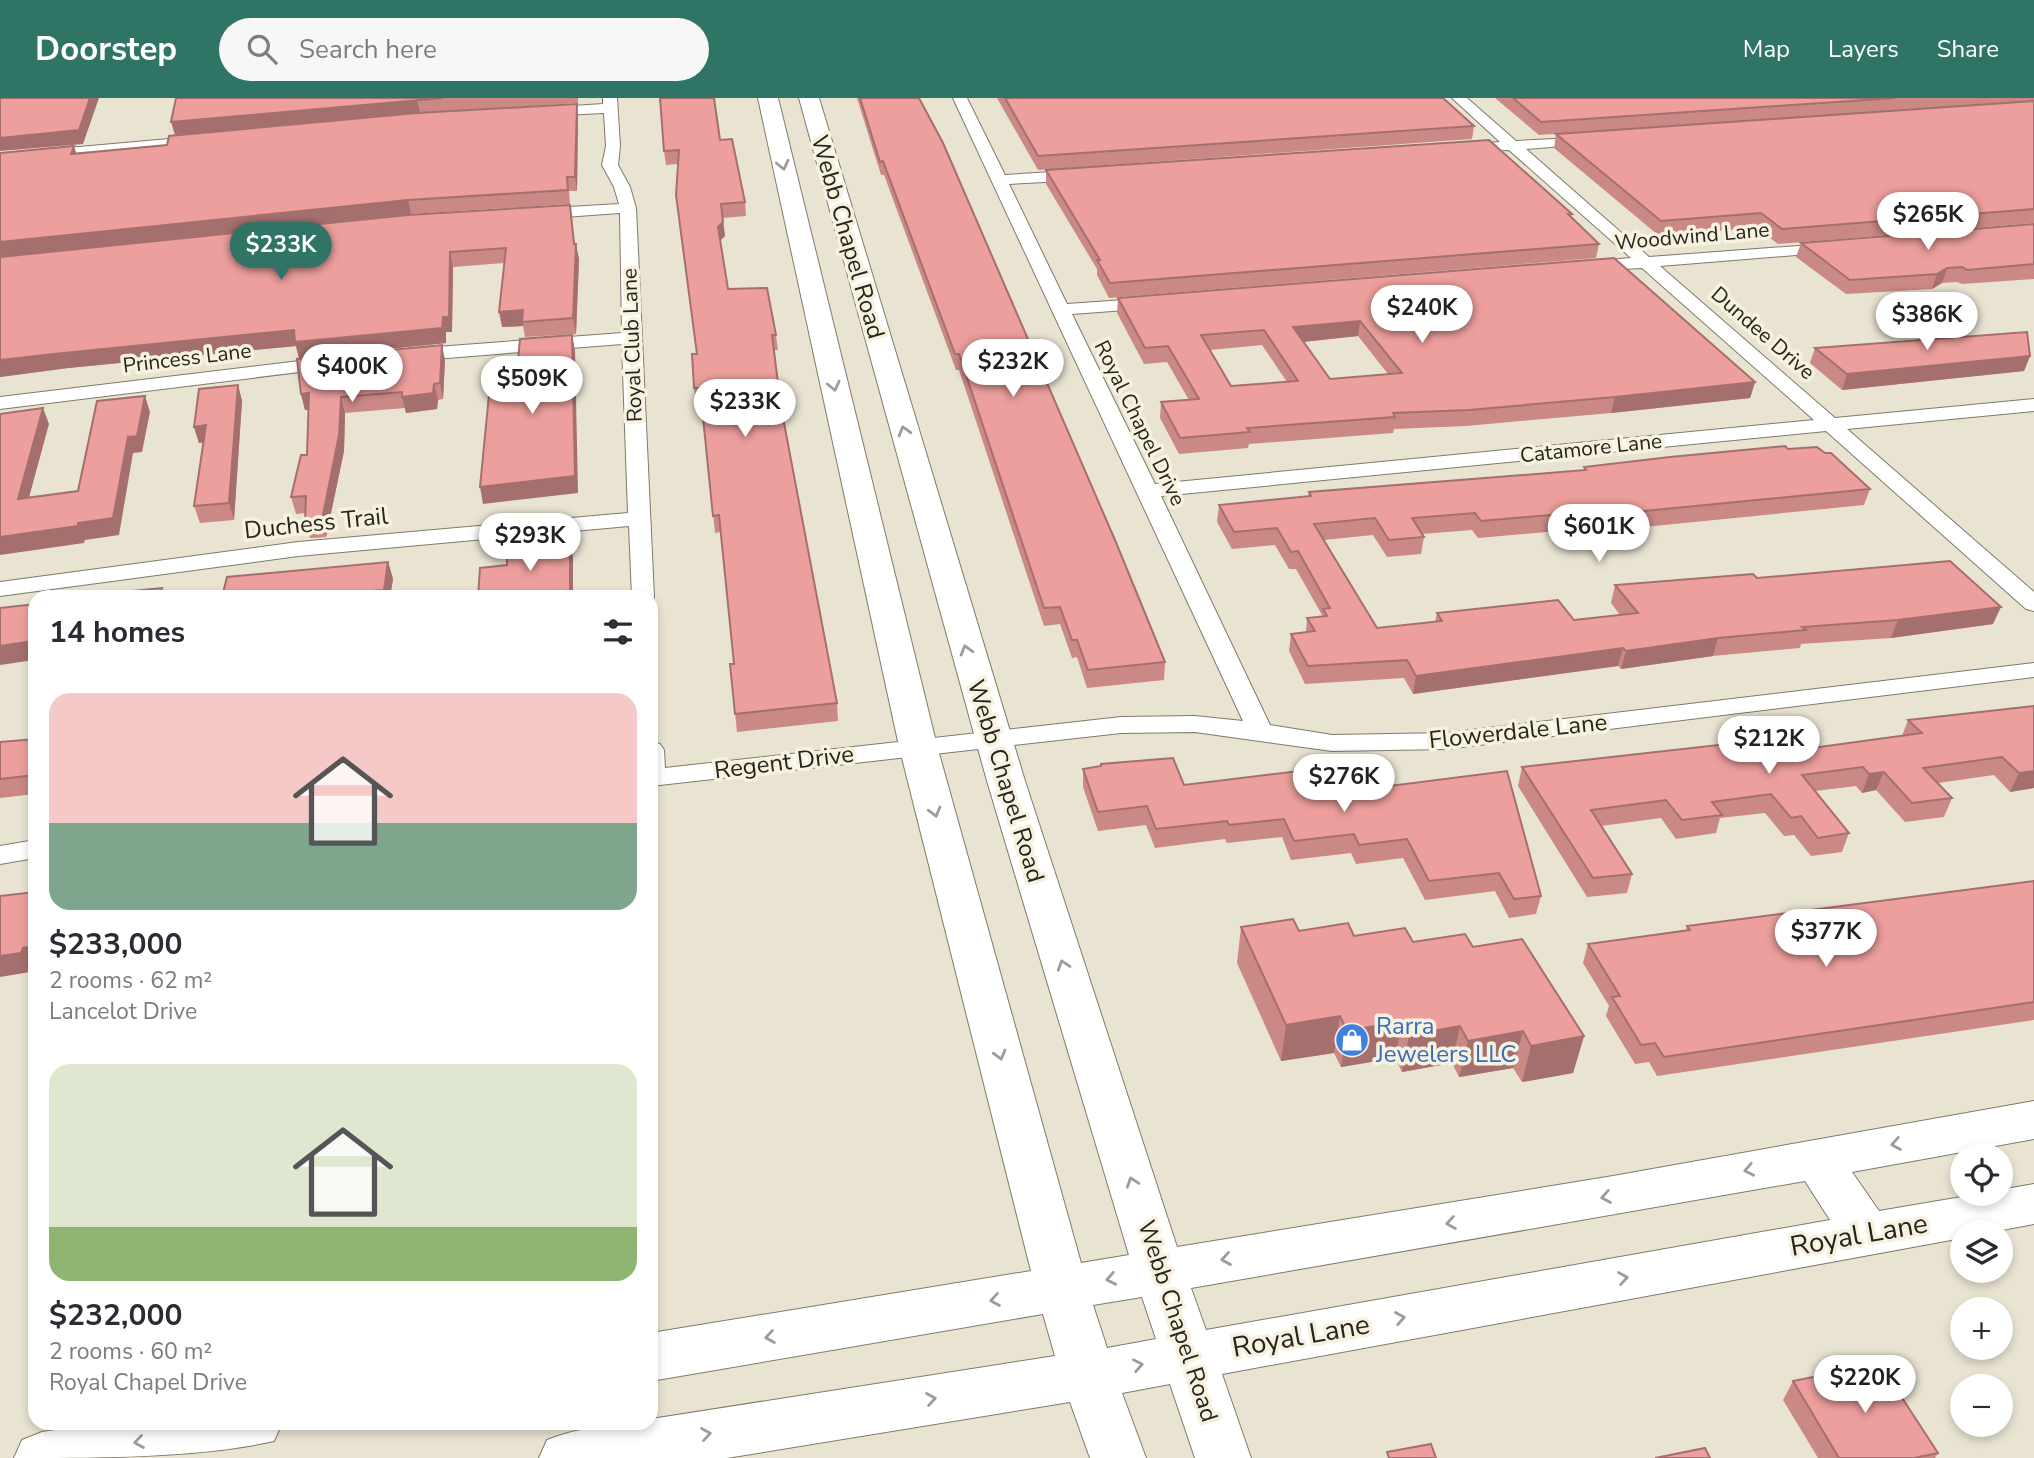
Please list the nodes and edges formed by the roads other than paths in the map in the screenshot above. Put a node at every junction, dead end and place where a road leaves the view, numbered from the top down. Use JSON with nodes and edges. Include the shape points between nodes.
{"nodes":[{"id":1,"x":768,"y":98,"type":"edge"},
{"id":2,"x":809,"y":98,"type":"edge"},
{"id":3,"x":960,"y":98,"type":"edge"},
{"id":4,"x":1459,"y":98,"type":"edge"},
{"id":5,"x":610,"y":103,"type":"edge"},
{"id":6,"x":528,"y":113,"type":"edge"},
{"id":7,"x":219,"y":138,"type":"edge"},
{"id":8,"x":1610,"y":138,"type":"edge"},
{"id":9,"x":1514,"y":145,"type":"junction"},
{"id":10,"x":1444,"y":150,"type":"edge"},
{"id":11,"x":0,"y":159,"type":"edge"},
{"id":12,"x":1097,"y":174,"type":"edge"},
{"id":13,"x":1000,"y":180,"type":"junction"},
{"id":14,"x":628,"y":208,"type":"junction"},
{"id":15,"x":520,"y":215,"type":"edge"},
{"id":16,"x":1855,"y":245,"type":"edge"},
{"id":17,"x":1648,"y":262,"type":"junction"},
{"id":18,"x":1566,"y":269,"type":"edge"},
{"id":19,"x":1169,"y":301,"type":"edge"},
{"id":20,"x":1060,"y":310,"type":"junction"},
{"id":21,"x":631,"y":338,"type":"junction"},
{"id":22,"x":385,"y":356,"type":"edge"},
{"id":23,"x":358,"y":360,"type":"edge"},
{"id":24,"x":0,"y":403,"type":"edge"},
{"id":25,"x":2034,"y":405,"type":"edge"},
{"id":26,"x":1832,"y":425,"type":"junction"},
{"id":27,"x":1148,"y":491,"type":"junction"},
{"id":28,"x":639,"y":519,"type":"junction"},
{"id":29,"x":0,"y":589,"type":"edge"},
{"id":30,"x":643,"y":590,"type":"edge"},
{"id":31,"x":2034,"y":604,"type":"edge"},
{"id":32,"x":2034,"y":670,"type":"edge"},
{"id":33,"x":1259,"y":731,"type":"junction"},
{"id":34,"x":991,"y":739,"type":"junction"},
{"id":35,"x":918,"y":746,"type":"junction"},
{"id":36,"x":658,"y":776,"type":"edge"},
{"id":37,"x":28,"y":850,"type":"edge"},
{"id":38,"x":0,"y":855,"type":"edge"},
{"id":39,"x":2034,"y":1120,"type":"edge"},
{"id":40,"x":1816,"y":1158,"type":"junction"},
{"id":41,"x":2034,"y":1204,"type":"edge"},
{"id":42,"x":1867,"y":1234,"type":"junction"},
{"id":43,"x":1160,"y":1270,"type":"junction"},
{"id":44,"x":1062,"y":1289,"type":"junction"},
{"id":45,"x":658,"y":1356,"type":"edge"},
{"id":46,"x":1188,"y":1356,"type":"junction"},
{"id":47,"x":1088,"y":1375,"type":"junction"},
{"id":48,"x":212,"y":1430,"type":"edge"},
{"id":49,"x":643,"y":1451,"type":"edge"},
{"id":50,"x":42,"y":1458,"type":"edge"},
{"id":51,"x":567,"y":1458,"type":"edge"},
{"id":52,"x":1118,"y":1458,"type":"edge"},
{"id":53,"x":1223,"y":1458,"type":"edge"}],
"edges":[{"from":1,"to":35,"type":"main road","name":"Webb Chapel Road","one_way":true},
{"from":34,"to":2,"type":"main road","name":"Webb Chapel Road","one_way":true},
{"from":3,"to":13,"type":"street","name":"Royal Chapel Drive"},
{"from":4,"to":9,"type":"street","name":"Dundee Drive"},
{"from":5,"to":6,"type":"street"},
{"from":5,"to":14,"type":"street","name":"Royal Club Lane","via":[[610,165]]},
{"from":7,"to":11,"type":"street"},
{"from":8,"to":9,"type":"street"},
{"from":9,"to":10,"type":"street"},
{"from":9,"to":17,"type":"street","name":"Dundee Drive"},
{"from":12,"to":13,"type":"street"},
{"from":13,"to":20,"type":"street","name":"Royal Chapel Drive"},
{"from":14,"to":15,"type":"street"},
{"from":14,"to":21,"type":"street","name":"Royal Club Lane"},
{"from":16,"to":17,"type":"street","name":"Woodwind Lane"},
{"from":17,"to":18,"type":"street","name":"Woodwind Lane"},
{"from":17,"to":26,"type":"street","name":"Dundee Drive"},
{"from":19,"to":20,"type":"street"},
{"from":20,"to":27,"type":"street","name":"Royal Chapel Drive"},
{"from":21,"to":22,"type":"street"},
{"from":21,"to":28,"type":"street","name":"Royal Club Lane"},
{"from":23,"to":24,"type":"street","name":"Princess Lane"},
{"from":25,"to":26,"type":"street","name":"Catamore Lane"},
{"from":26,"to":27,"type":"street","name":"Catamore Lane"},
{"from":26,"to":31,"type":"street","name":"Dundee Drive"},
{"from":27,"to":33,"type":"street","name":"Royal Chapel Drive"},
{"from":28,"to":29,"type":"street","name":"Duchess Trail","via":[[299,549]]},
{"from":28,"to":30,"type":"street","name":"Royal Club Lane"},
{"from":32,"to":33,"type":"street","name":"Flowerdale Lane","via":[[1446,741],[1332,743]]},
{"from":33,"to":34,"type":"street","name":"Flowerdale Lane","via":[[1195,724],[1121,725]]},
{"from":34,"to":35,"type":"street","name":"Flowerdale Lane"},
{"from":43,"to":34,"type":"main road","name":"Webb Chapel Road","one_way":true},
{"from":35,"to":36,"type":"street","name":"Regent Drive"},
{"from":35,"to":44,"type":"main road","name":"Webb Chapel Road","one_way":true},
{"from":37,"to":38,"type":"street"},
{"from":39,"to":40,"type":"main road","one_way":true},
{"from":40,"to":42,"type":"main road"},
{"from":40,"to":43,"type":"main road","one_way":true},
{"from":41,"to":42,"type":"main road","name":"Royal Lane"},
{"from":46,"to":42,"type":"main road","name":"Royal Lane","one_way":true},
{"from":43,"to":44,"type":"main road","one_way":true},
{"from":43,"to":46,"type":"main road","name":"Webb Chapel Road"},
{"from":44,"to":45,"type":"main road","one_way":true},
{"from":44,"to":47,"type":"main road","name":"Webb Chapel Road"},
{"from":47,"to":46,"type":"main road","name":"Royal Lane","one_way":true},
{"from":46,"to":53,"type":"main road","name":"Webb Chapel Road"},
{"from":49,"to":47,"type":"main road","name":"Royal Lane","one_way":true},
{"from":47,"to":52,"type":"main road","name":"Webb Chapel Road"},
{"from":48,"to":50,"type":"main road","one_way":true},
{"from":49,"to":51,"type":"main road","name":"Royal Lane"}]}
